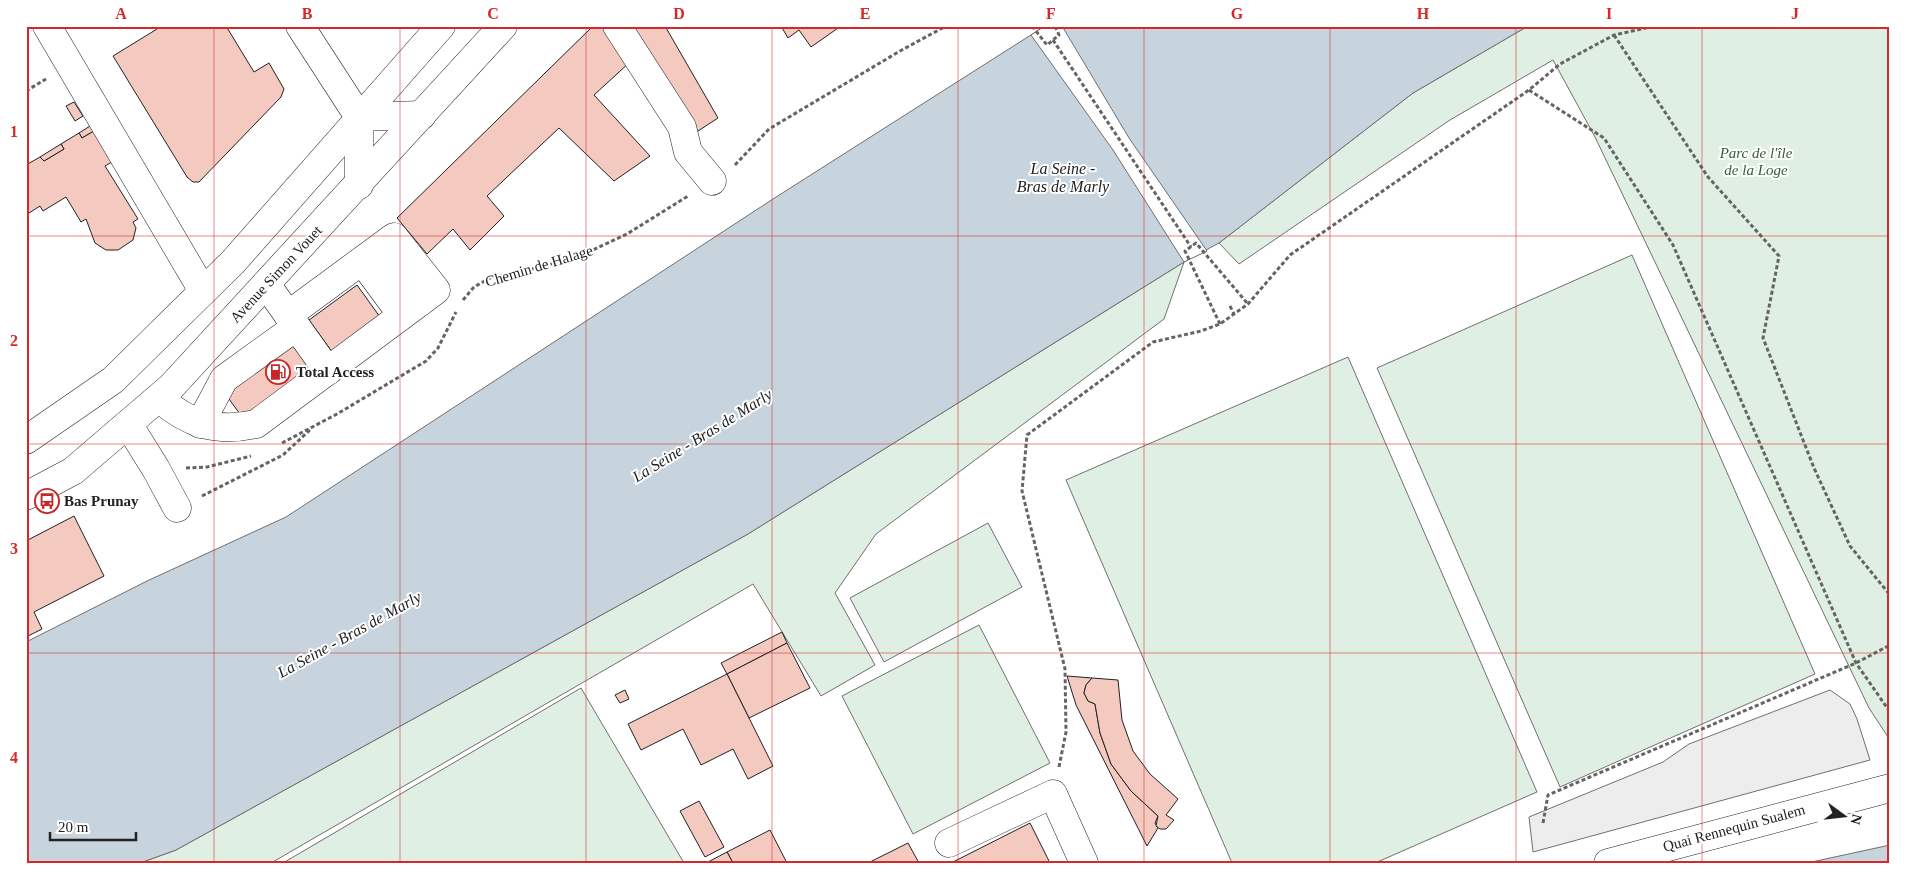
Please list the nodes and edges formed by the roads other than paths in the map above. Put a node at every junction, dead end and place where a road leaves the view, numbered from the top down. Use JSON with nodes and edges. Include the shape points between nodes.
{"nodes":[{"id":1,"x":47,"y":26,"type":"edge"},
{"id":2,"x":300,"y":26,"type":"edge"},
{"id":3,"x":442,"y":26,"type":"edge"},
{"id":4,"x":504,"y":26,"type":"edge"},
{"id":5,"x":617,"y":26,"type":"edge"},
{"id":6,"x":422,"y":115,"type":"junction"},
{"id":7,"x":359,"y":117,"type":"junction"},
{"id":8,"x":712,"y":181,"type":"road end"},
{"id":9,"x":358,"y":185,"type":"junction"},
{"id":10,"x":370,"y":255,"type":"junction"},
{"id":11,"x":266,"y":284,"type":"junction"},
{"id":12,"x":203,"y":291,"type":"junction"},
{"id":13,"x":411,"y":309,"type":"junction"},
{"id":14,"x":307,"y":342,"type":"junction"},
{"id":15,"x":159,"y":398,"type":"junction"},
{"id":16,"x":128,"y":424,"type":"junction"},
{"id":17,"x":200,"y":424,"type":"junction"},
{"id":18,"x":26,"y":440,"type":"edge"},
{"id":19,"x":26,"y":496,"type":"edge"},
{"id":20,"x":177,"y":508,"type":"road end"},
{"id":21,"x":1890,"y":788,"type":"edge"},
{"id":22,"x":949,"y":843,"type":"dead end"},
{"id":23,"x":1084,"y":863,"type":"edge"},
{"id":24,"x":1608,"y":863,"type":"edge"}],
"edges":[{"from":1,"to":12,"type":"main road"},
{"from":2,"to":7,"type":"main road"},
{"from":3,"to":7,"type":"main road"},
{"from":4,"to":6,"type":"main road","name":"Avenue Simon Vouet"},
{"from":5,"to":8,"type":"main road","via":[[682,127],[688,152]]},
{"from":6,"to":7,"type":"main road"},
{"from":6,"to":9,"type":"main road","name":"Avenue Simon Vouet"},
{"from":7,"to":9,"type":"main road"},
{"from":7,"to":12,"type":"main road","via":[[233,262]]},
{"from":9,"to":11,"type":"main road","name":"Avenue Simon Vouet"},
{"from":10,"to":13,"type":"main road"},
{"from":10,"to":13,"type":"main road","via":[[394,237],[436,290]]},
{"from":10,"to":14,"type":"main road"},
{"from":11,"to":14,"type":"main road"},
{"from":11,"to":15,"type":"main road","name":"Avenue Simon Vouet"},
{"from":12,"to":18,"type":"main road","via":[[113,380]]},
{"from":13,"to":14,"type":"main road"},
{"from":14,"to":17,"type":"main road","via":[[232,416]]},
{"from":14,"to":17,"type":"main road","via":[[224,379]]},
{"from":15,"to":16,"type":"main road","name":"Avenue Simon Vouet"},
{"from":15,"to":17,"type":"main road","via":[[174,411]]},
{"from":16,"to":19,"type":"main road","name":"Avenue Simon Vouet","via":[[74,471]]},
{"from":16,"to":20,"type":"main road"},
{"from":21,"to":24,"type":"main road","name":"Quai Rennequin Sualem"},
{"from":22,"to":23,"type":"main road","via":[[1053,794]]}]}
